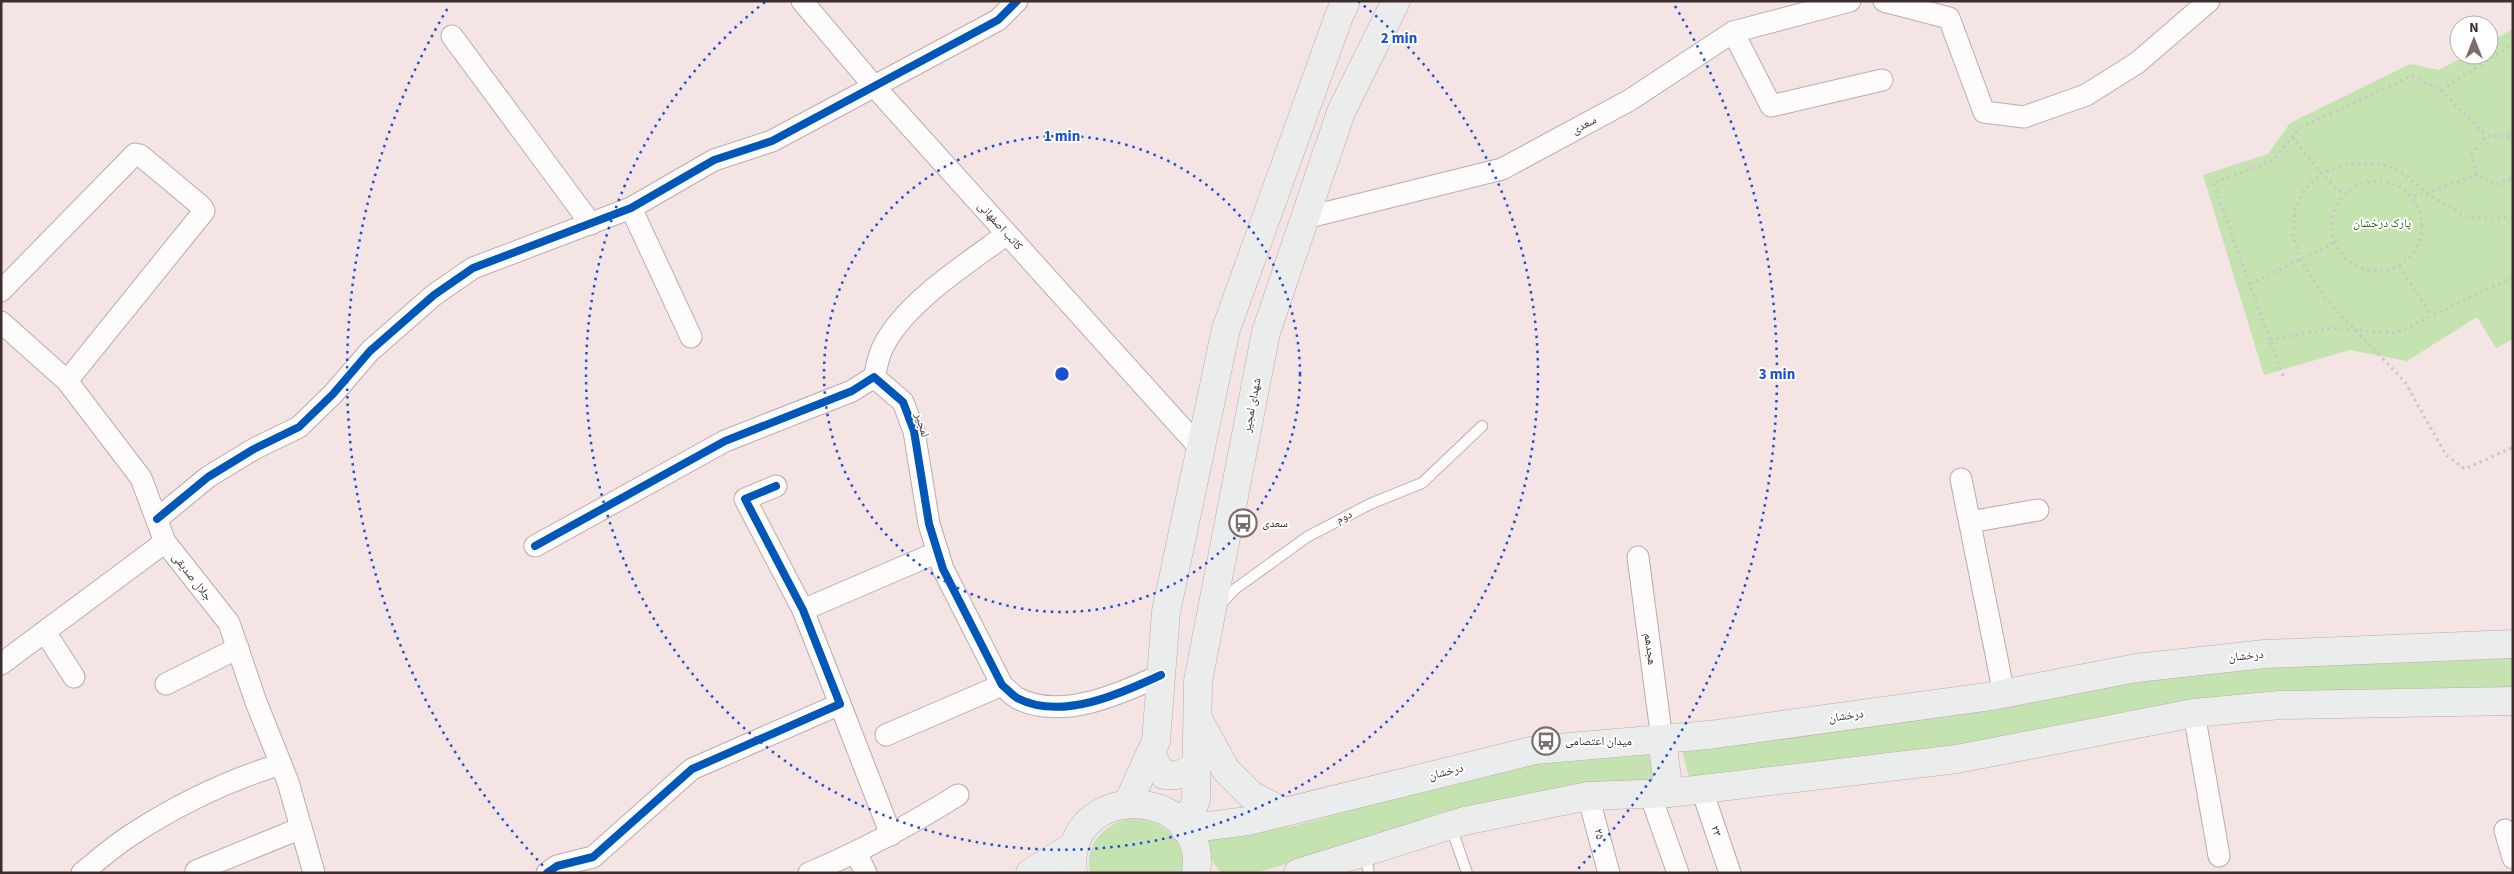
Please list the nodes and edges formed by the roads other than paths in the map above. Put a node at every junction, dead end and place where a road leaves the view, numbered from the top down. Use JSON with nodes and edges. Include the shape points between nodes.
{"nodes":[{"id":1,"x":802,"y":1,"type":"edge"},
{"id":2,"x":1017,"y":1,"type":"edge"},
{"id":3,"x":1346,"y":1,"type":"edge"},
{"id":4,"x":1396,"y":1,"type":"edge"},
{"id":5,"x":1850,"y":1,"type":"edge"},
{"id":6,"x":1884,"y":1,"type":"edge"},
{"id":7,"x":2209,"y":1,"type":"edge"},
{"id":8,"x":1733,"y":32,"type":"junction"},
{"id":9,"x":452,"y":36,"type":"dead end"},
{"id":10,"x":1882,"y":80,"type":"dead end"},
{"id":11,"x":873,"y":85,"type":"junction"},
{"id":12,"x":631,"y":208,"type":"junction"},
{"id":13,"x":1304,"y":218,"type":"junction"},
{"id":14,"x":591,"y":224,"type":"junction"},
{"id":15,"x":1007,"y":234,"type":"junction"},
{"id":16,"x":1,"y":290,"type":"edge"},
{"id":17,"x":1,"y":322,"type":"edge"},
{"id":18,"x":691,"y":336,"type":"dead end"},
{"id":19,"x":874,"y":376,"type":"junction"},
{"id":20,"x":68,"y":382,"type":"junction"},
{"id":21,"x":1482,"y":426,"type":"dead end"},
{"id":22,"x":1200,"y":448,"type":"junction"},
{"id":23,"x":1962,"y":478,"type":"dead end"},
{"id":24,"x":776,"y":486,"type":"dead end"},
{"id":25,"x":2038,"y":510,"type":"dead end"},
{"id":26,"x":156,"y":519,"type":"junction"},
{"id":27,"x":1970,"y":522,"type":"junction"},
{"id":28,"x":165,"y":542,"type":"junction"},
{"id":29,"x":535,"y":546,"type":"dead end"},
{"id":30,"x":938,"y":552,"type":"junction"},
{"id":31,"x":1638,"y":558,"type":"dead end"},
{"id":32,"x":803,"y":610,"type":"junction"},
{"id":33,"x":1210,"y":616,"type":"junction"},
{"id":34,"x":45,"y":632,"type":"junction"},
{"id":35,"x":2513,"y":644,"type":"edge"},
{"id":36,"x":238,"y":648,"type":"junction"},
{"id":37,"x":1,"y":664,"type":"edge"},
{"id":38,"x":1161,"y":675,"type":"junction"},
{"id":39,"x":74,"y":677,"type":"dead end"},
{"id":40,"x":166,"y":684,"type":"dead end"},
{"id":41,"x":1002,"y":685,"type":"junction"},
{"id":42,"x":2004,"y":694,"type":"junction"},
{"id":43,"x":2513,"y":701,"type":"edge"},
{"id":44,"x":840,"y":704,"type":"junction"},
{"id":45,"x":2194,"y":713,"type":"junction"},
{"id":46,"x":1197,"y":717,"type":"junction"},
{"id":47,"x":886,"y":735,"type":"dead end"},
{"id":48,"x":1662,"y":740,"type":"junction"},
{"id":49,"x":1151,"y":752,"type":"junction"},
{"id":50,"x":281,"y":764,"type":"junction"},
{"id":51,"x":1197,"y":765,"type":"junction"},
{"id":52,"x":1702,"y":790,"type":"junction"},
{"id":53,"x":1660,"y":793,"type":"junction"},
{"id":54,"x":958,"y":795,"type":"dead end"},
{"id":55,"x":1588,"y":796,"type":"junction"},
{"id":56,"x":1128,"y":803,"type":"junction"},
{"id":57,"x":1284,"y":812,"type":"junction"},
{"id":58,"x":1450,"y":825,"type":"junction"},
{"id":59,"x":301,"y":828,"type":"junction"},
{"id":60,"x":1185,"y":828,"type":"junction"},
{"id":61,"x":2505,"y":830,"type":"dead end"},
{"id":62,"x":890,"y":836,"type":"junction"},
{"id":63,"x":1075,"y":845,"type":"junction"},
{"id":64,"x":856,"y":853,"type":"junction"},
{"id":65,"x":2219,"y":856,"type":"dead end"},
{"id":66,"x":2513,"y":858,"type":"edge"},
{"id":67,"x":1367,"y":862,"type":"edge"},
{"id":68,"x":196,"y":872,"type":"dead end"},
{"id":69,"x":82,"y":873,"type":"edge"},
{"id":70,"x":314,"y":873,"type":"edge"},
{"id":71,"x":547,"y":873,"type":"edge"},
{"id":72,"x":809,"y":873,"type":"edge"},
{"id":73,"x":866,"y":873,"type":"edge"},
{"id":74,"x":1030,"y":873,"type":"edge"},
{"id":75,"x":1073,"y":873,"type":"edge"},
{"id":76,"x":1196,"y":873,"type":"edge"},
{"id":77,"x":1298,"y":873,"type":"edge"},
{"id":78,"x":1467,"y":873,"type":"edge"},
{"id":79,"x":1609,"y":873,"type":"edge"},
{"id":80,"x":1678,"y":873,"type":"edge"},
{"id":81,"x":1730,"y":873,"type":"edge"}],
"edges":[{"from":1,"to":11,"type":"street","name":"کاتب اصفهانی"},
{"from":2,"to":11,"type":"street","via":[[998,20]]},
{"from":3,"to":22,"type":"main road","via":[[1226,329]]},
{"from":4,"to":13,"type":"main road","name":"شهدای لمجیر","via":[[1341,112]]},
{"from":5,"to":8,"type":"street","name":"سعدی"},
{"from":6,"to":7,"type":"street","via":[[1949,18],[1984,112],[2024,117],[2086,95],[2137,63]]},
{"from":8,"to":10,"type":"street","via":[[1771,106]]},
{"from":8,"to":13,"type":"street","name":"سعدی","via":[[1630,100],[1502,169]]},
{"from":9,"to":14,"type":"street"},
{"from":11,"to":12,"type":"street","via":[[772,141],[714,160]]},
{"from":11,"to":15,"type":"street","name":"کاتب اصفهانی"},
{"from":12,"to":14,"type":"street"},
{"from":12,"to":18,"type":"street"},
{"from":13,"to":33,"type":"main road","name":"شهدای لمجیر","via":[[1266,332]]},
{"from":14,"to":26,"type":"street","via":[[472,268],[434,295],[370,351],[299,427],[208,477]]},
{"from":15,"to":19,"type":"street","via":[[900,320],[882,348]]},
{"from":15,"to":22,"type":"street","name":"کاتب اصفهانی"},
{"from":16,"to":20,"type":"street","via":[[135,154],[202,206],[202,215]]},
{"from":17,"to":20,"type":"street","name":"جلال صدیقی"},
{"from":19,"to":29,"type":"street","via":[[852,391],[725,440]]},
{"from":19,"to":30,"type":"street","name":"لمجیر","via":[[903,402],[914,431],[929,524]]},
{"from":20,"to":26,"type":"street","name":"جلال صدیقی","via":[[141,478]]},
{"from":21,"to":33,"type":"lane","name":"دوم","via":[[1422,483],[1370,504],[1307,537],[1235,589]]},
{"from":22,"to":38,"type":"main road","via":[[1166,612]]},
{"from":23,"to":27,"type":"street"},
{"from":24,"to":32,"type":"street","via":[[745,499]]},
{"from":25,"to":27,"type":"street"},
{"from":26,"to":28,"type":"street","name":"جلال صدیقی"},
{"from":27,"to":42,"type":"street"},
{"from":28,"to":34,"type":"street"},
{"from":28,"to":36,"type":"street","name":"جلال صدیقی","via":[[229,623]]},
{"from":30,"to":32,"type":"street"},
{"from":30,"to":41,"type":"street","name":"لمجیر","via":[[943,569]]},
{"from":31,"to":48,"type":"street","name":"هجدهم"},
{"from":32,"to":44,"type":"street"},
{"from":33,"to":46,"type":"main road","name":"شهدای لمجیر","via":[[1198,681]]},
{"from":34,"to":37,"type":"street"},
{"from":34,"to":39,"type":"street"},
{"from":35,"to":42,"type":"main road","name":"درخشان","via":[[2265,654],[2136,668]]},
{"from":36,"to":40,"type":"street"},
{"from":36,"to":50,"type":"street","name":"جلال صدیقی"},
{"from":38,"to":41,"type":"street","name":"لمجیر","via":[[1098,699],[1066,706],[1041,706],[1016,697]]},
{"from":38,"to":49,"type":"main road","via":[[1156,741]]},
{"from":41,"to":47,"type":"street"},
{"from":42,"to":48,"type":"main road","name":"درخشان"},
{"from":43,"to":45,"type":"main road","via":[[2280,705]]},
{"from":44,"to":62,"type":"street"},
{"from":44,"to":71,"type":"street","via":[[692,769],[593,857],[557,866]]},
{"from":45,"to":52,"type":"main road","via":[[1957,759]]},
{"from":45,"to":65,"type":"street"},
{"from":46,"to":51,"type":"main road","name":"شهدای لمجیر"},
{"from":46,"to":57,"type":"main road","via":[[1226,770],[1251,794]]},
{"from":48,"to":53,"type":"main road"},
{"from":48,"to":57,"type":"main road","name":"درخشان","via":[[1536,750]]},
{"from":49,"to":51,"type":"main road","via":[[1164,775],[1183,774]]},
{"from":49,"to":56,"type":"main road"},
{"from":50,"to":59,"type":"street","name":"جلال صدیقی"},
{"from":50,"to":69,"type":"street","via":[[242,776],[130,835]]},
{"from":51,"to":60,"type":"main road","name":"شهدای لمجیر","via":[[1196,800]]},
{"from":52,"to":53,"type":"main road"},
{"from":52,"to":81,"type":"street","name":"۲۳"},
{"from":53,"to":55,"type":"main road"},
{"from":53,"to":80,"type":"street"},
{"from":54,"to":62,"type":"street"},
{"from":55,"to":58,"type":"main road"},
{"from":55,"to":79,"type":"street","name":"۲۵"},
{"from":56,"to":60,"type":"main road","via":[[1160,808]]},
{"from":56,"to":63,"type":"main road","via":[[1110,807],[1095,816]]},
{"from":57,"to":60,"type":"main road","name":"درخشان","via":[[1248,821]]},
{"from":58,"to":67,"type":"main road"},
{"from":58,"to":78,"type":"lane"},
{"from":59,"to":68,"type":"street"},
{"from":59,"to":70,"type":"street","name":"جلال صدیقی"},
{"from":60,"to":76,"type":"main road","via":[[1194,846]]},
{"from":61,"to":66,"type":"street"},
{"from":62,"to":64,"type":"street"},
{"from":63,"to":74,"type":"main road"},
{"from":63,"to":75,"type":"main road"},
{"from":64,"to":72,"type":"street"},
{"from":64,"to":73,"type":"street"},
{"from":67,"to":77,"type":"main road"}]}
